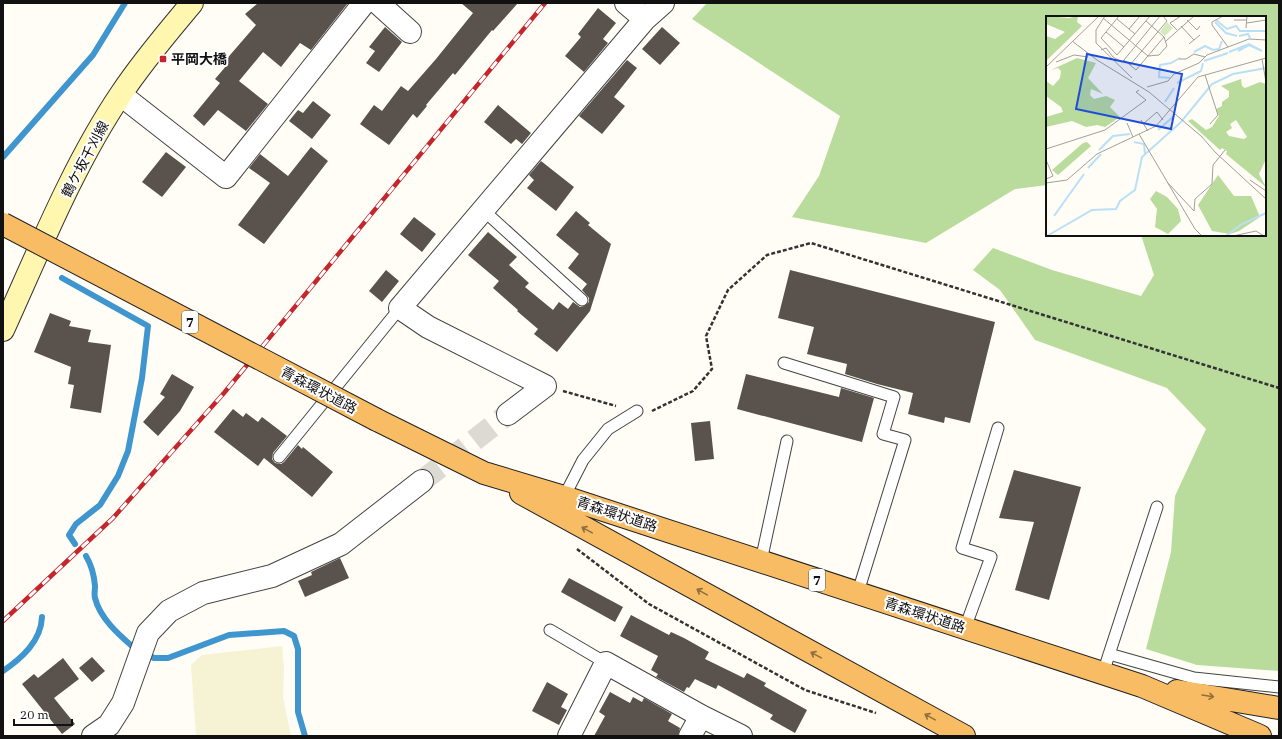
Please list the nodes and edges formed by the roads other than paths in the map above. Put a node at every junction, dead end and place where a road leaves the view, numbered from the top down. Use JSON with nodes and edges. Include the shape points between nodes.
{"nodes":[{"id":1,"x":192,"y":3,"type":"edge"},
{"id":2,"x":364,"y":3,"type":"edge"},
{"id":3,"x":378,"y":3,"type":"edge"},
{"id":4,"x":626,"y":3,"type":"edge"},
{"id":5,"x":663,"y":3,"type":"edge"},
{"id":6,"x":645,"y":19,"type":"junction"},
{"id":7,"x":410,"y":32,"type":"dead end"},
{"id":8,"x":121,"y":95,"type":"junction"},
{"id":9,"x":482,"y":210,"type":"junction"},
{"id":10,"x":3,"y":224,"type":"edge"},
{"id":11,"x":582,"y":300,"type":"dead end"},
{"id":12,"x":400,"y":308,"type":"junction"},
{"id":13,"x":3,"y":330,"type":"edge"},
{"id":14,"x":784,"y":363,"type":"dead end"},
{"id":15,"x":637,"y":411,"type":"road end"},
{"id":16,"x":508,"y":414,"type":"tunnel mouth"},
{"id":17,"x":998,"y":428,"type":"dead end"},
{"id":18,"x":787,"y":441,"type":"dead end"},
{"id":19,"x":280,"y":457,"type":"dead end"},
{"id":20,"x":484,"y":473,"type":"junction"},
{"id":21,"x":422,"y":481,"type":"tunnel mouth"},
{"id":22,"x":564,"y":497,"type":"junction"},
{"id":23,"x":1157,"y":507,"type":"dead end"},
{"id":24,"x":761,"y":561,"type":"junction"},
{"id":25,"x":858,"y":592,"type":"junction"},
{"id":26,"x":965,"y":628,"type":"junction"},
{"id":27,"x":550,"y":630,"type":"dead end"},
{"id":28,"x":606,"y":663,"type":"junction"},
{"id":29,"x":1106,"y":664,"type":"junction"},
{"id":30,"x":1142,"y":686,"type":"junction"},
{"id":31,"x":1279,"y":687,"type":"edge"},
{"id":32,"x":1279,"y":708,"type":"edge"},
{"id":33,"x":700,"y":716,"type":"junction"},
{"id":34,"x":93,"y":736,"type":"edge"},
{"id":35,"x":569,"y":736,"type":"edge"},
{"id":36,"x":690,"y":736,"type":"edge"},
{"id":37,"x":741,"y":736,"type":"edge"},
{"id":38,"x":964,"y":736,"type":"edge"},
{"id":39,"x":1260,"y":736,"type":"edge"}],
"edges":[{"from":1,"to":8,"type":"main road","name":"鶴ケ坂千刈線","via":[[152,50]]},
{"from":2,"to":8,"type":"street","via":[[226,177]]},
{"from":3,"to":7,"type":"street"},
{"from":4,"to":6,"type":"street"},
{"from":5,"to":6,"type":"street"},
{"from":6,"to":9,"type":"street"},
{"from":8,"to":13,"type":"main road","name":"鶴ケ坂千刈線","via":[[97,133],[62,200]]},
{"from":9,"to":11,"type":"lane"},
{"from":9,"to":12,"type":"street"},
{"from":10,"to":20,"type":"highway","name":"青森環状道路","number":"7","bridge":true,"via":[[376,420]]},
{"from":12,"to":16,"type":"street","via":[[428,327],[544,386]]},
{"from":12,"to":19,"type":"lane"},
{"from":14,"to":25,"type":"lane","via":[[894,397],[883,434],[905,440]]},
{"from":15,"to":22,"type":"lane","via":[[608,429],[583,460]]},
{"from":17,"to":26,"type":"lane","via":[[962,548],[991,557]]},
{"from":18,"to":24,"type":"lane"},
{"from":20,"to":22,"type":"highway","name":"青森環状道路","number":"7"},
{"from":38,"to":20,"type":"highway","one_way":true},
{"from":21,"to":34,"type":"street","via":[[341,544],[272,576],[203,593],[169,611],[148,633],[122,703],[109,725]]},
{"from":22,"to":24,"type":"highway","name":"青森環状道路","number":"7"},
{"from":23,"to":29,"type":"lane"},
{"from":24,"to":25,"type":"highway","name":"青森環状道路","number":"7"},
{"from":25,"to":26,"type":"highway","name":"青森環状道路","number":"7"},
{"from":26,"to":29,"type":"highway","name":"青森環状道路","number":"7"},
{"from":27,"to":28,"type":"lane"},
{"from":28,"to":33,"type":"street"},
{"from":28,"to":35,"type":"street"},
{"from":29,"to":30,"type":"highway","name":"青森環状道路","number":"7"},
{"from":29,"to":31,"type":"lane","via":[[1194,678]]},
{"from":30,"to":32,"type":"highway","one_way":true},
{"from":30,"to":39,"type":"highway","name":"青森環状道路","number":"7"},
{"from":33,"to":36,"type":"street"},
{"from":33,"to":37,"type":"street"}]}
